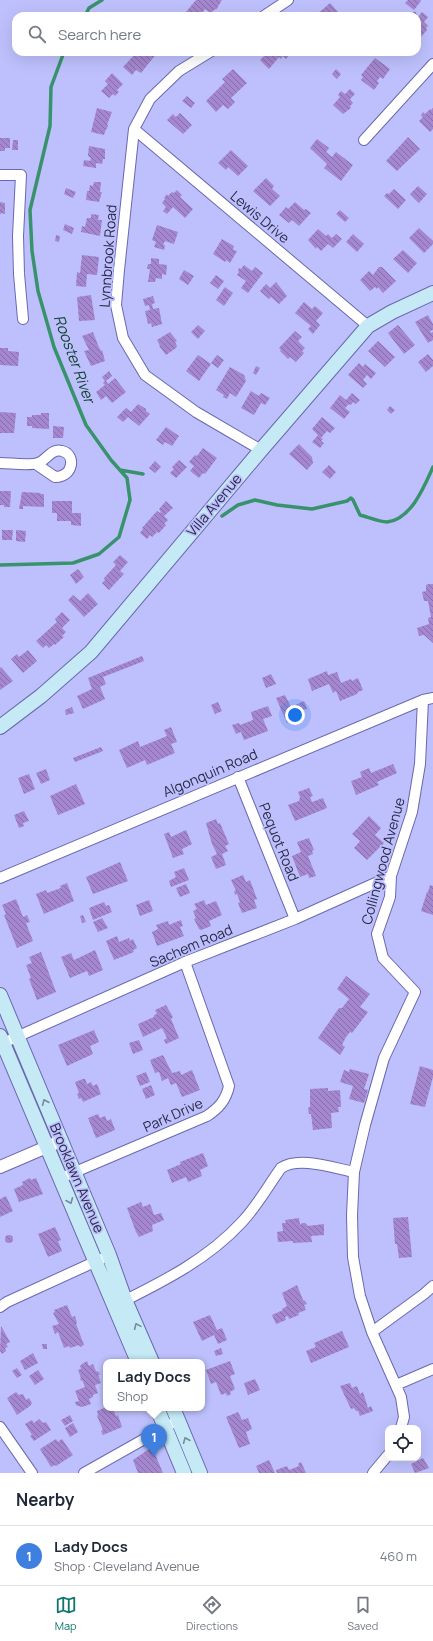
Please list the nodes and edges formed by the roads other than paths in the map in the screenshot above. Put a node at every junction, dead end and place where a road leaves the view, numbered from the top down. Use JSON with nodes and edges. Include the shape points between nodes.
{"nodes":[{"id":1,"x":288,"y":0,"type":"edge"},
{"id":2,"x":270,"y":12,"type":"edge"},
{"id":3,"x":204,"y":56,"type":"edge"},
{"id":4,"x":433,"y":64,"type":"edge"},
{"id":5,"x":134,"y":129,"type":"junction"},
{"id":6,"x":364,"y":140,"type":"dead end"},
{"id":7,"x":0,"y":175,"type":"edge"},
{"id":8,"x":433,"y":293,"type":"edge"},
{"id":9,"x":23,"y":319,"type":"dead end"},
{"id":10,"x":368,"y":326,"type":"junction"},
{"id":11,"x":260,"y":450,"type":"junction"},
{"id":12,"x":0,"y":463,"type":"edge"},
{"id":13,"x":36,"y":464,"type":"dead end"},
{"id":14,"x":428,"y":699,"type":"edge"},
{"id":15,"x":0,"y":726,"type":"edge"},
{"id":16,"x":238,"y":777,"type":"junction"},
{"id":17,"x":391,"y":876,"type":"junction"},
{"id":18,"x":0,"y":878,"type":"edge"},
{"id":19,"x":295,"y":918,"type":"junction"},
{"id":20,"x":185,"y":962,"type":"junction"},
{"id":21,"x":0,"y":995,"type":"edge"},
{"id":22,"x":16,"y":1032,"type":"junction"},
{"id":23,"x":1,"y":1038,"type":"edge"},
{"id":24,"x":61,"y":1141,"type":"junction"},
{"id":25,"x":48,"y":1147,"type":"junction"},
{"id":26,"x":0,"y":1167,"type":"edge"},
{"id":27,"x":75,"y":1172,"type":"junction"},
{"id":28,"x":354,"y":1172,"type":"junction"},
{"id":29,"x":60,"y":1178,"type":"junction"},
{"id":30,"x":110,"y":1256,"type":"junction"},
{"id":31,"x":96,"y":1262,"type":"junction"},
{"id":32,"x":433,"y":1286,"type":"edge"},
{"id":33,"x":120,"y":1303,"type":"junction"},
{"id":34,"x":0,"y":1307,"type":"edge"},
{"id":35,"x":372,"y":1332,"type":"junction"},
{"id":36,"x":137,"y":1359,"type":"edge"},
{"id":37,"x":150,"y":1359,"type":"edge"},
{"id":38,"x":433,"y":1369,"type":"edge"},
{"id":39,"x":396,"y":1384,"type":"junction"},
{"id":40,"x":158,"y":1411,"type":"edge"},
{"id":41,"x":175,"y":1414,"type":"edge"},
{"id":42,"x":402,"y":1425,"type":"edge"},
{"id":43,"x":0,"y":1427,"type":"edge"},
{"id":44,"x":165,"y":1427,"type":"junction"},
{"id":45,"x":385,"y":1459,"type":"edge"},
{"id":46,"x":32,"y":1473,"type":"edge"},
{"id":47,"x":84,"y":1473,"type":"edge"},
{"id":48,"x":184,"y":1473,"type":"edge"},
{"id":49,"x":200,"y":1473,"type":"edge"},
{"id":50,"x":373,"y":1473,"type":"edge"}],
"edges":[{"from":1,"to":2,"type":"street"},
{"from":3,"to":5,"type":"street","name":"Lynnbrook Road","via":[[180,71],[150,99]]},
{"from":4,"to":6,"type":"street"},
{"from":5,"to":10,"type":"street","name":"Lewis Drive"},
{"from":5,"to":11,"type":"street","name":"Lynnbrook Road","via":[[116,305],[123,338],[145,375],[196,412]]},
{"from":7,"to":9,"type":"street","via":[[21,175],[18,236]]},
{"from":8,"to":10,"type":"main road","name":"Villa Avenue"},
{"from":10,"to":11,"type":"main road","name":"Villa Avenue"},
{"from":11,"to":15,"type":"main road","name":"Villa Avenue","via":[[91,652],[41,696]]},
{"from":12,"to":13,"type":"street"},
{"from":14,"to":16,"type":"street","name":"Algonquin Road"},
{"from":14,"to":17,"type":"street","name":"Collingwood Avenue","via":[[412,812]]},
{"from":16,"to":18,"type":"street","name":"Algonquin Road"},
{"from":16,"to":19,"type":"street","name":"Pequot Road"},
{"from":17,"to":19,"type":"street","name":"Sachem Road"},
{"from":17,"to":28,"type":"street","name":"Collingwood Avenue","via":[[390,897],[377,934],[383,958],[415,992],[384,1058]]},
{"from":19,"to":20,"type":"street","name":"Sachem Road"},
{"from":20,"to":22,"type":"street","name":"Sachem Road"},
{"from":20,"to":27,"type":"street","name":"Park Drive","via":[[229,1086],[227,1095],[208,1116]]},
{"from":21,"to":22,"type":"main road","name":"Brooklawn Avenue"},
{"from":22,"to":23,"type":"street","name":"Sachem Road"},
{"from":24,"to":22,"type":"main road","name":"Brooklawn Avenue","one_way":true},
{"from":23,"to":25,"type":"main road","name":"Brooklawn Avenue"},
{"from":24,"to":25,"type":"street"},
{"from":24,"to":27,"type":"main road","name":"Brooklawn Avenue"},
{"from":25,"to":26,"type":"street"},
{"from":25,"to":29,"type":"main road","name":"Brooklawn Avenue"},
{"from":27,"to":29,"type":"street","name":"Park Drive"},
{"from":27,"to":30,"type":"main road","name":"Brooklawn Avenue"},
{"from":28,"to":33,"type":"street","via":[[300,1162],[288,1163],[281,1168],[242,1222],[218,1245],[174,1276]]},
{"from":28,"to":35,"type":"street","name":"Collingwood Avenue","via":[[354,1258],[360,1296]]},
{"from":29,"to":31,"type":"main road","name":"Brooklawn Avenue","one_way":true},
{"from":30,"to":31,"type":"street"},
{"from":30,"to":33,"type":"main road","name":"Brooklawn Avenue"},
{"from":31,"to":33,"type":"main road","name":"Brooklawn Avenue"},
{"from":31,"to":34,"type":"street"},
{"from":32,"to":35,"type":"street"},
{"from":33,"to":36,"type":"main road","name":"Brooklawn Avenue"},
{"from":37,"to":33,"type":"main road","name":"Brooklawn Avenue","one_way":true},
{"from":35,"to":39,"type":"street","name":"Collingwood Avenue"},
{"from":38,"to":39,"type":"street"},
{"from":39,"to":42,"type":"street","name":"Collingwood Avenue","via":[[404,1417]]},
{"from":40,"to":44,"type":"main road"},
{"from":41,"to":44,"type":"street"},
{"from":49,"to":41,"type":"main road","one_way":true},
{"from":43,"to":46,"type":"street"},
{"from":44,"to":47,"type":"street"},
{"from":44,"to":48,"type":"main road"},
{"from":45,"to":50,"type":"street"}]}
